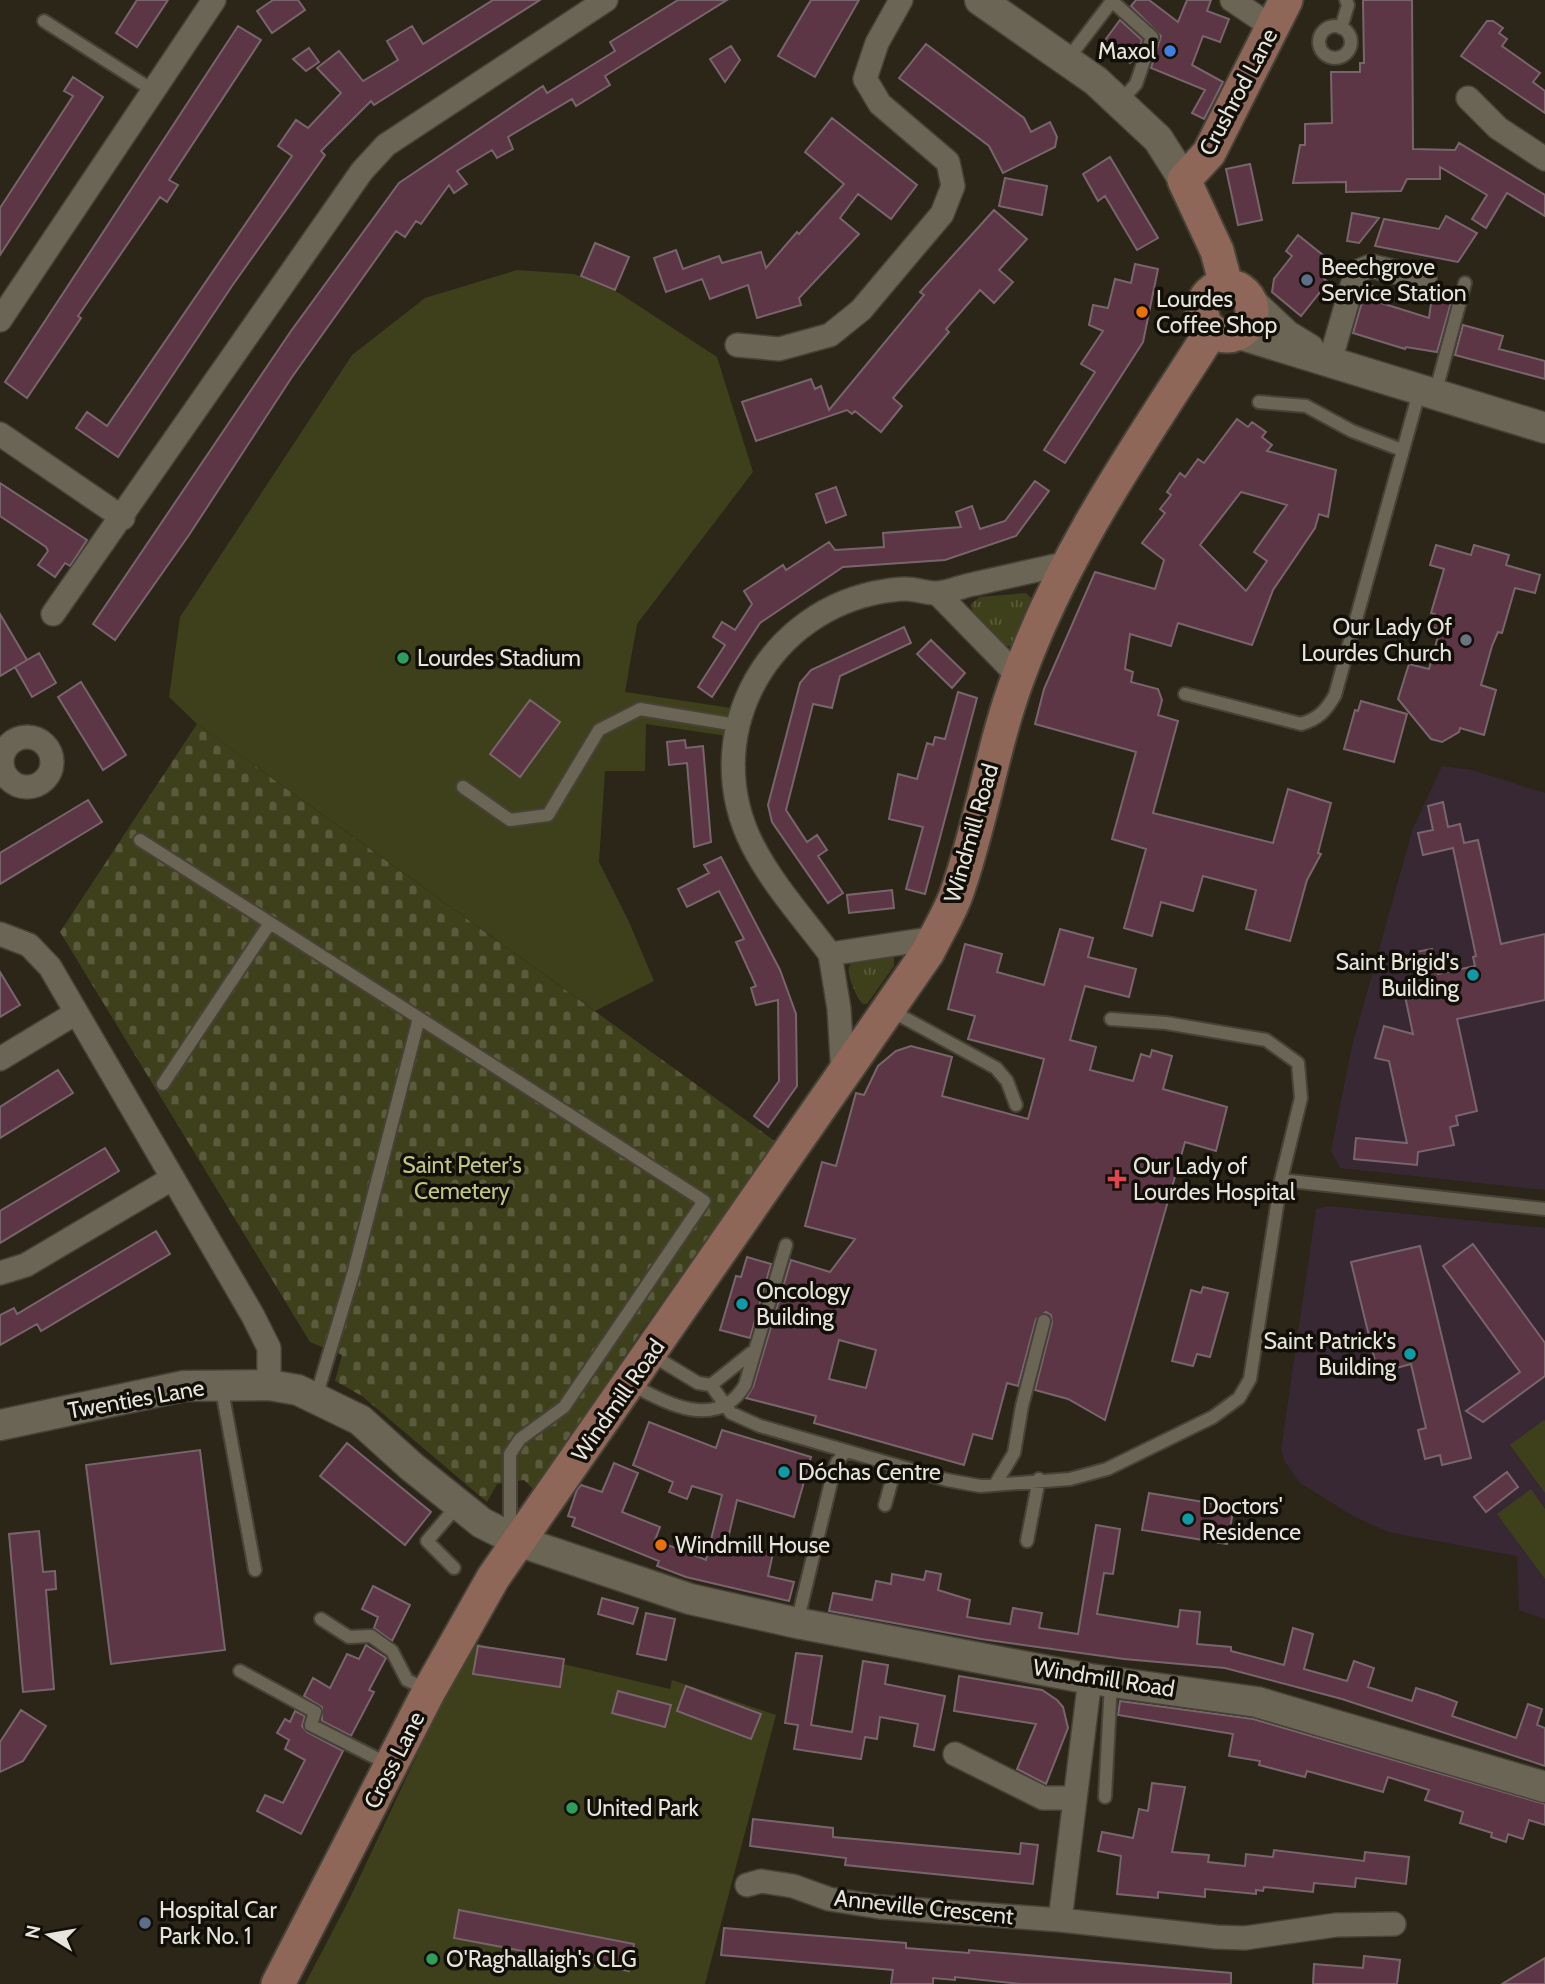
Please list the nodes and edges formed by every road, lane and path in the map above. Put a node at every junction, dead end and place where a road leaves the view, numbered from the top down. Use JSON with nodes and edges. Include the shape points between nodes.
{"nodes":[{"id":1,"x":214,"y":0,"type":"edge"},
{"id":2,"x":606,"y":0,"type":"edge"},
{"id":3,"x":901,"y":0,"type":"edge"},
{"id":4,"x":980,"y":0,"type":"edge"},
{"id":5,"x":1232,"y":0,"type":"edge"},
{"id":6,"x":1346,"y":0,"type":"edge"},
{"id":7,"x":1279,"y":14,"type":"edge"},
{"id":8,"x":44,"y":21,"type":"dead end"},
{"id":9,"x":1342,"y":28,"type":"dead end"},
{"id":10,"x":1067,"y":61,"type":"junction"},
{"id":11,"x":154,"y":91,"type":"junction"},
{"id":12,"x":1468,"y":98,"type":"dead end"},
{"id":13,"x":1119,"y":103,"type":"junction"},
{"id":14,"x":1545,"y":159,"type":"edge"},
{"id":15,"x":1184,"y":180,"type":"junction"},
{"id":16,"x":1425,"y":279,"type":"dead end"},
{"id":17,"x":1465,"y":283,"type":"dead end"},
{"id":18,"x":1238,"y":293,"type":"junction"},
{"id":19,"x":0,"y":320,"type":"edge"},
{"id":20,"x":1225,"y":333,"type":"junction"},
{"id":21,"x":737,"y":345,"type":"dead end"},
{"id":22,"x":1330,"y":362,"type":"junction"},
{"id":23,"x":1427,"y":391,"type":"junction"},
{"id":24,"x":1259,"y":402,"type":"dead end"},
{"id":25,"x":1545,"y":428,"type":"edge"},
{"id":26,"x":0,"y":434,"type":"edge"},
{"id":27,"x":1402,"y":450,"type":"junction"},
{"id":28,"x":123,"y":518,"type":"junction"},
{"id":29,"x":1068,"y":563,"type":"junction"},
{"id":30,"x":937,"y":593,"type":"junction"},
{"id":31,"x":53,"y":614,"type":"dead end"},
{"id":32,"x":1018,"y":676,"type":"junction"},
{"id":33,"x":1185,"y":694,"type":"dead end"},
{"id":34,"x":736,"y":725,"type":"junction"},
{"id":35,"x":463,"y":787,"type":"dead end"},
{"id":36,"x":140,"y":840,"type":"dead end"},
{"id":37,"x":270,"y":923,"type":"junction"},
{"id":38,"x":0,"y":934,"type":"edge"},
{"id":39,"x":935,"y":938,"type":"junction"},
{"id":40,"x":830,"y":954,"type":"junction"},
{"id":41,"x":889,"y":1010,"type":"junction"},
{"id":42,"x":76,"y":1013,"type":"junction"},
{"id":43,"x":419,"y":1018,"type":"junction"},
{"id":44,"x":1111,"y":1019,"type":"dead end"},
{"id":45,"x":0,"y":1059,"type":"edge"},
{"id":46,"x":843,"y":1075,"type":"junction"},
{"id":47,"x":163,"y":1084,"type":"dead end"},
{"id":48,"x":1016,"y":1105,"type":"dead end"},
{"id":49,"x":173,"y":1178,"type":"junction"},
{"id":50,"x":1281,"y":1180,"type":"junction"},
{"id":51,"x":1545,"y":1209,"type":"edge"},
{"id":52,"x":786,"y":1245,"type":"dead end"},
{"id":53,"x":0,"y":1273,"type":"edge"},
{"id":54,"x":1044,"y":1321,"type":"dead end"},
{"id":55,"x":752,"y":1353,"type":"junction"},
{"id":56,"x":650,"y":1354,"type":"junction"},
{"id":57,"x":221,"y":1384,"type":"junction"},
{"id":58,"x":630,"y":1384,"type":"junction"},
{"id":59,"x":269,"y":1385,"type":"junction"},
{"id":60,"x":711,"y":1385,"type":"junction"},
{"id":61,"x":316,"y":1397,"type":"junction"},
{"id":62,"x":725,"y":1405,"type":"junction"},
{"id":63,"x":0,"y":1425,"type":"edge"},
{"id":64,"x":846,"y":1451,"type":"junction"},
{"id":65,"x":896,"y":1465,"type":"junction"},
{"id":66,"x":1039,"y":1479,"type":"junction"},
{"id":67,"x":996,"y":1483,"type":"junction"},
{"id":68,"x":459,"y":1504,"type":"junction"},
{"id":69,"x":885,"y":1505,"type":"dead end"},
{"id":70,"x":514,"y":1539,"type":"junction"},
{"id":71,"x":1027,"y":1541,"type":"dead end"},
{"id":72,"x":454,"y":1568,"type":"dead end"},
{"id":73,"x":255,"y":1570,"type":"dead end"},
{"id":74,"x":321,"y":1619,"type":"dead end"},
{"id":75,"x":797,"y":1623,"type":"junction"},
{"id":76,"x":240,"y":1671,"type":"dead end"},
{"id":77,"x":1101,"y":1681,"type":"junction"},
{"id":78,"x":429,"y":1691,"type":"junction"},
{"id":79,"x":955,"y":1754,"type":"dead end"},
{"id":80,"x":390,"y":1765,"type":"junction"},
{"id":81,"x":1545,"y":1787,"type":"edge"},
{"id":82,"x":1105,"y":1797,"type":"dead end"},
{"id":83,"x":1075,"y":1798,"type":"junction"},
{"id":84,"x":747,"y":1885,"type":"dead end"},
{"id":85,"x":1060,"y":1920,"type":"junction"},
{"id":86,"x":1394,"y":1924,"type":"dead end"},
{"id":87,"x":278,"y":1984,"type":"edge"}],
"edges":[{"from":1,"to":11,"type":"street"},
{"from":2,"to":28,"type":"street","via":[[386,145],[362,171]]},
{"from":3,"to":21,"type":"street","via":[[877,43],[865,79],[880,104],[948,162],[953,186],[942,214],[861,310],[830,335],[779,349]]},
{"from":4,"to":10,"type":"street"},
{"from":5,"to":7,"type":"street"},
{"from":6,"to":9,"type":"lane"},
{"from":7,"to":15,"type":"main road","name":"Crushrod Lane","via":[[1209,153]]},
{"from":8,"to":11,"type":"lane"},
{"from":10,"to":13,"type":"street"},
{"from":10,"to":13,"type":"lane","via":[[1112,1],[1152,37],[1136,84]]},
{"from":11,"to":19,"type":"street"},
{"from":12,"to":14,"type":"street","via":[[1499,128]]},
{"from":13,"to":15,"type":"street","via":[[1158,139]]},
{"from":15,"to":18,"type":"main road"},
{"from":16,"to":22,"type":"street","via":[[1371,266],[1356,272]]},
{"from":17,"to":23,"type":"lane"},
{"from":18,"to":20,"type":"main road","name":"Windmill Road","via":[[1251,320]]},
{"from":18,"to":20,"type":"main road","via":[[1207,295],[1202,305],[1201,315]]},
{"from":18,"to":22,"type":"street","via":[[1286,335]]},
{"from":20,"to":22,"type":"street"},
{"from":20,"to":29,"type":"main road","name":"Windmill Road","via":[[1126,461]]},
{"from":22,"to":23,"type":"street"},
{"from":23,"to":25,"type":"street"},
{"from":23,"to":27,"type":"lane"},
{"from":24,"to":27,"type":"lane","via":[[1306,406],[1352,431]]},
{"from":26,"to":28,"type":"street"},
{"from":27,"to":33,"type":"lane","via":[[1335,695],[1327,709],[1315,720],[1301,724]]},
{"from":28,"to":31,"type":"street"},
{"from":29,"to":30,"type":"street"},
{"from":29,"to":32,"type":"main road","name":"Windmill Road"},
{"from":30,"to":32,"type":"street"},
{"from":30,"to":34,"type":"street","via":[[906,589],[874,593],[837,605],[797,630],[765,665]]},
{"from":32,"to":39,"type":"main road","name":"Windmill Road","via":[[956,896]]},
{"from":34,"to":35,"type":"lane","via":[[640,709],[599,730],[548,815],[510,820]]},
{"from":34,"to":40,"type":"street","via":[[737,801],[752,845]]},
{"from":36,"to":37,"type":"lane"},
{"from":37,"to":43,"type":"lane"},
{"from":37,"to":47,"type":"lane"},
{"from":38,"to":42,"type":"street","via":[[38,953]]},
{"from":39,"to":40,"type":"street"},
{"from":39,"to":41,"type":"main road","name":"Windmill Road"},
{"from":40,"to":46,"type":"street"},
{"from":41,"to":46,"type":"main road","name":"Windmill Road"},
{"from":41,"to":48,"type":"lane","via":[[996,1068]]},
{"from":42,"to":45,"type":"street"},
{"from":42,"to":49,"type":"street"},
{"from":43,"to":61,"type":"lane","via":[[354,1271]]},
{"from":43,"to":70,"type":"lane","via":[[704,1201],[565,1406],[520,1439],[510,1454]]},
{"from":44,"to":50,"type":"lane","via":[[1166,1023],[1266,1041],[1297,1063],[1301,1098]]},
{"from":46,"to":56,"type":"main road","name":"Windmill Road"},
{"from":49,"to":53,"type":"street","via":[[26,1265]]},
{"from":49,"to":59,"type":"street","via":[[269,1348]]},
{"from":50,"to":51,"type":"lane"},
{"from":50,"to":66,"type":"lane","via":[[1250,1379],[1239,1398],[1213,1417],[1107,1469],[1080,1478]]},
{"from":52,"to":55,"type":"lane"},
{"from":54,"to":67,"type":"lane","via":[[1014,1453]]},
{"from":55,"to":60,"type":"lane"},
{"from":55,"to":62,"type":"lane","via":[[738,1397]]},
{"from":56,"to":58,"type":"main road","name":"Windmill Road"},
{"from":56,"to":60,"type":"lane","via":[[698,1383]]},
{"from":57,"to":59,"type":"street","name":"Twenties Lane"},
{"from":57,"to":63,"type":"street","name":"Twenties Lane","via":[[184,1386]]},
{"from":57,"to":73,"type":"lane"},
{"from":58,"to":62,"type":"lane","via":[[663,1402],[696,1412]]},
{"from":58,"to":70,"type":"main road","name":"Windmill Road"},
{"from":59,"to":61,"type":"street","name":"Twenties Lane"},
{"from":60,"to":62,"type":"lane"},
{"from":61,"to":68,"type":"street","name":"Twenties Lane","via":[[360,1420]]},
{"from":62,"to":64,"type":"lane","via":[[731,1413],[760,1426]]},
{"from":64,"to":65,"type":"lane"},
{"from":64,"to":75,"type":"lane","via":[[833,1474]]},
{"from":65,"to":67,"type":"lane","via":[[980,1486]]},
{"from":65,"to":69,"type":"lane"},
{"from":66,"to":67,"type":"lane"},
{"from":66,"to":71,"type":"lane"},
{"from":68,"to":70,"type":"street","name":"Twenties Lane","via":[[482,1523]]},
{"from":68,"to":72,"type":"lane","via":[[427,1541]]},
{"from":70,"to":75,"type":"street","name":"Windmill Road","via":[[691,1599]]},
{"from":70,"to":78,"type":"main road","name":"Cross Lane"},
{"from":74,"to":78,"type":"lane","via":[[349,1637],[370,1636],[392,1651],[407,1680]]},
{"from":75,"to":77,"type":"street","name":"Windmill Road"},
{"from":76,"to":80,"type":"lane","via":[[315,1712],[311,1725]]},
{"from":77,"to":81,"type":"street","name":"Windmill Road","via":[[1257,1702]]},
{"from":77,"to":82,"type":"lane"},
{"from":77,"to":83,"type":"street"},
{"from":78,"to":80,"type":"main road","name":"Cross Lane"},
{"from":79,"to":83,"type":"street","via":[[1043,1798]]},
{"from":80,"to":87,"type":"main road","name":"Cross Lane"},
{"from":83,"to":85,"type":"street"},
{"from":84,"to":85,"type":"street","name":"Anneville Crescent","via":[[761,1881],[793,1885],[829,1899],[880,1907]]},
{"from":85,"to":86,"type":"street","name":"Anneville Crescent","via":[[1245,1938],[1336,1925]]}]}
